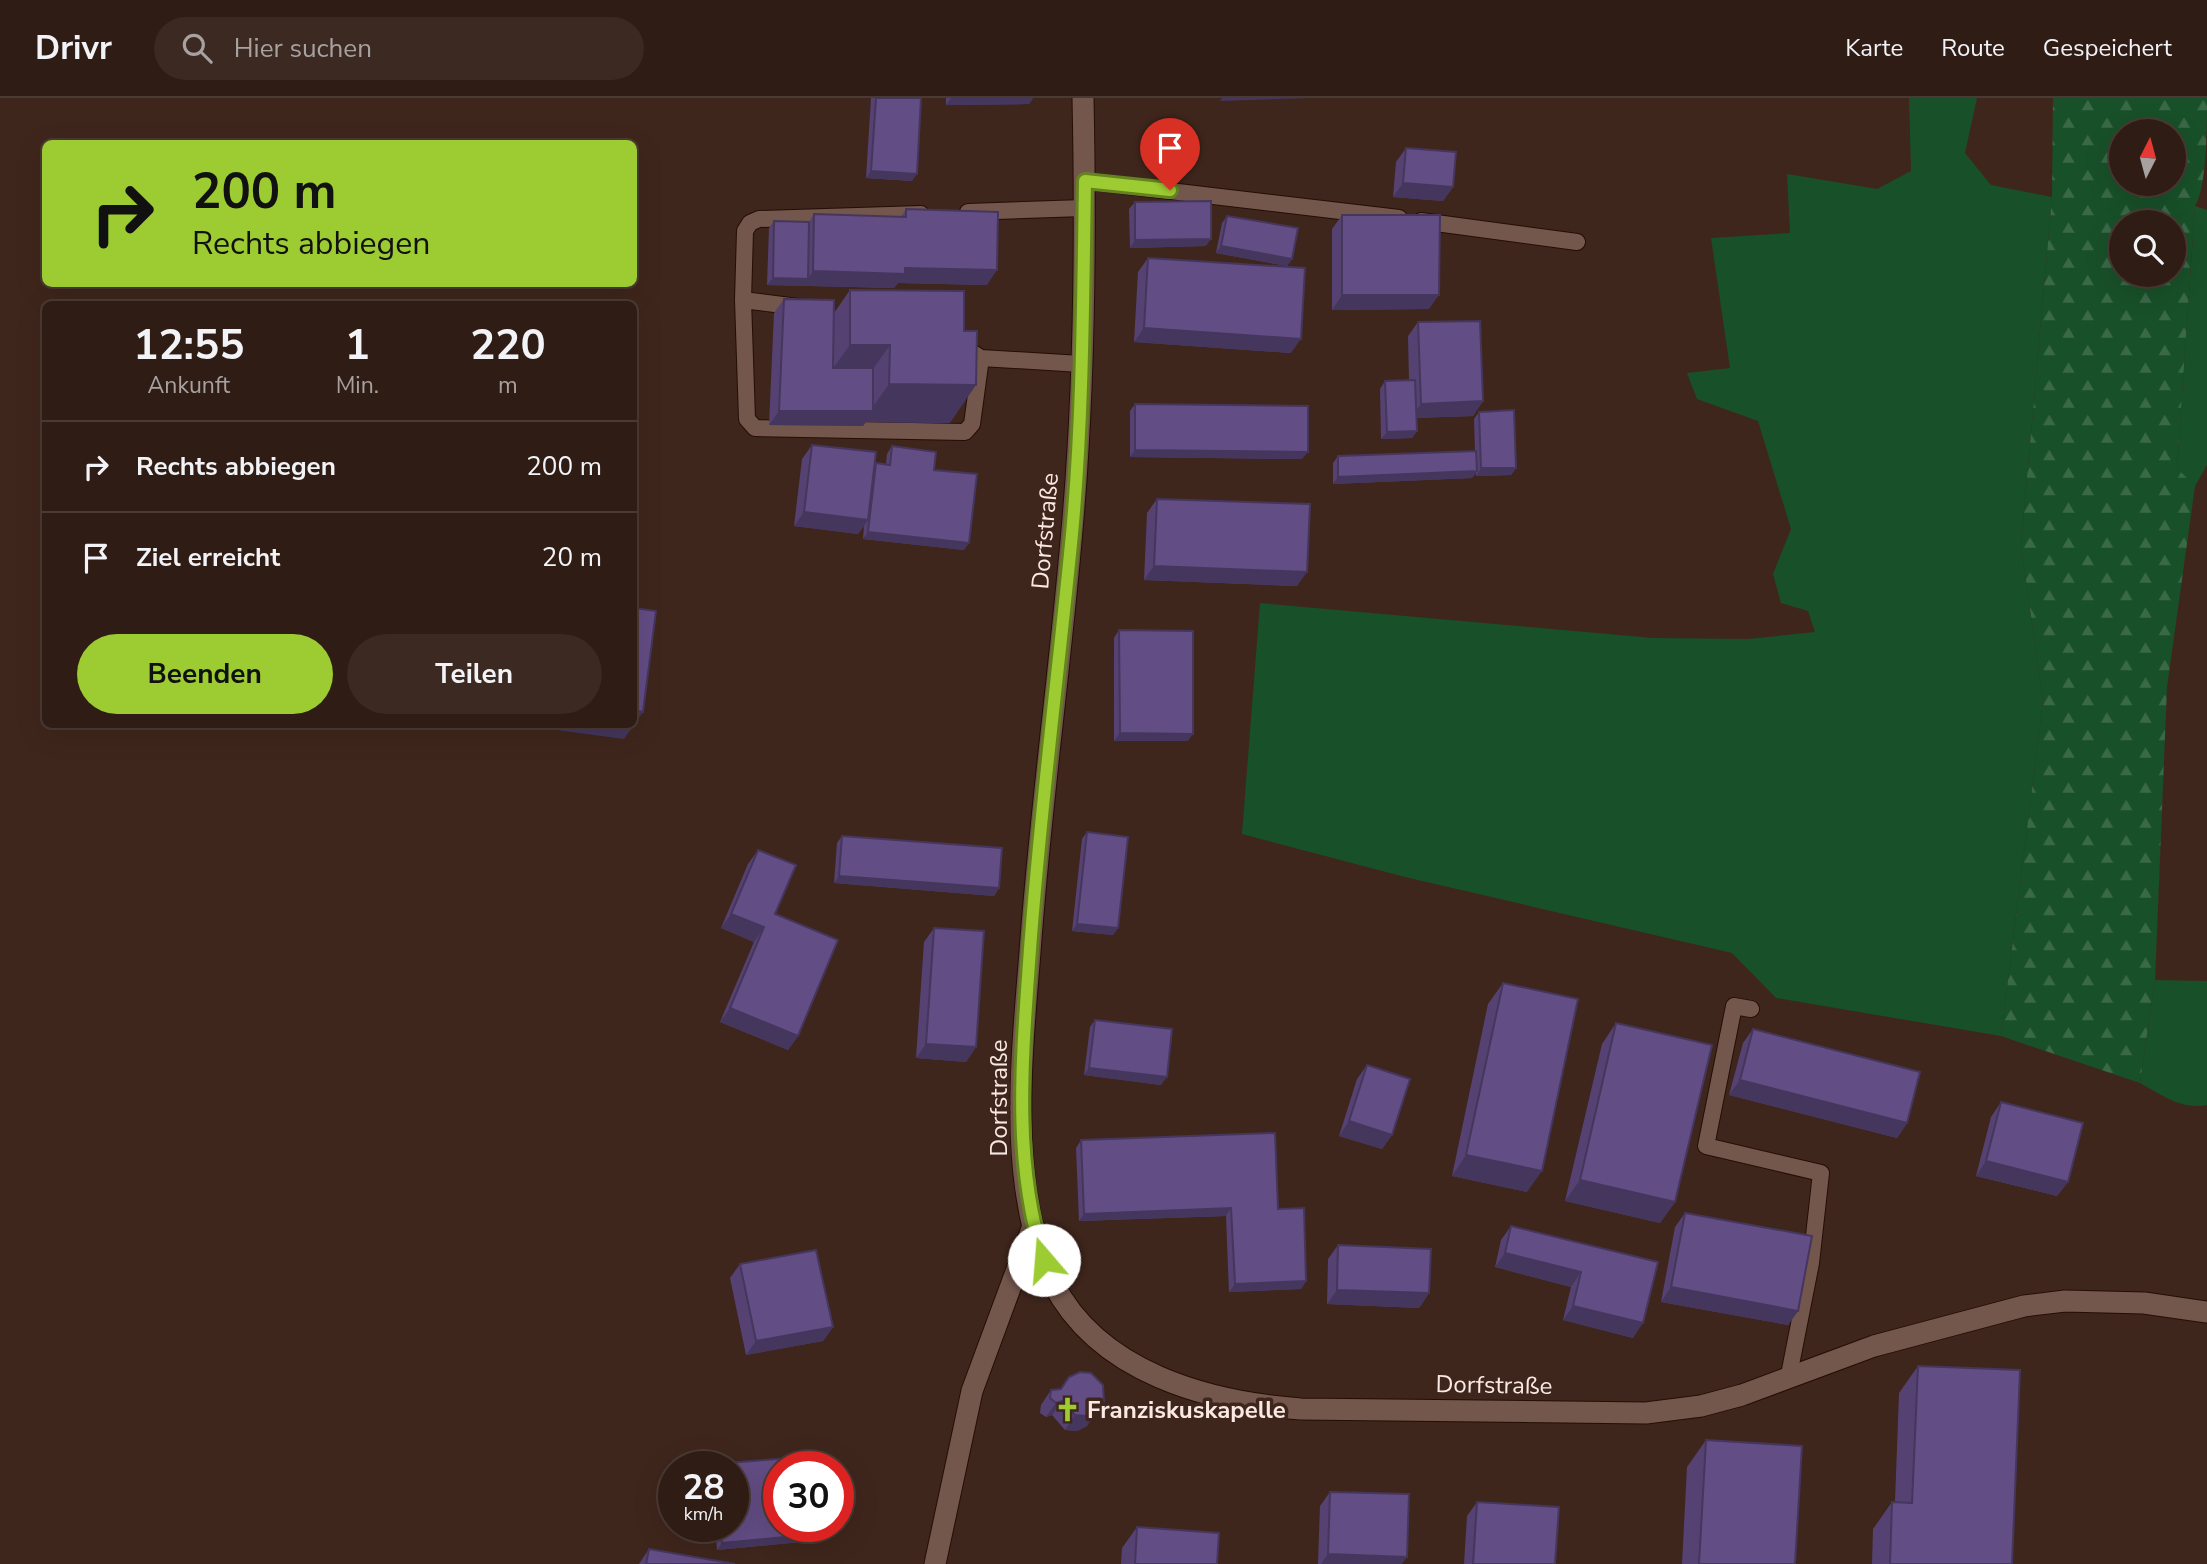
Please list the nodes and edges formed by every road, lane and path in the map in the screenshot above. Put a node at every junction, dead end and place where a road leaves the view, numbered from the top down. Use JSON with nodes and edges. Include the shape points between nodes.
{"nodes":[{"id":1,"x":1083,"y":98,"type":"edge"},
{"id":2,"x":1085,"y":181,"type":"junction"},
{"id":3,"x":1084,"y":208,"type":"junction"},
{"id":4,"x":1577,"y":243,"type":"dead end"},
{"id":5,"x":743,"y":300,"type":"junction"},
{"id":6,"x":821,"y":309,"type":"edge"},
{"id":7,"x":956,"y":339,"type":"edge"},
{"id":8,"x":981,"y":358,"type":"junction"},
{"id":9,"x":1081,"y":363,"type":"junction"},
{"id":10,"x":1751,"y":1009,"type":"dead end"},
{"id":11,"x":1033,"y":1226,"type":"junction"},
{"id":12,"x":2207,"y":1312,"type":"edge"},
{"id":13,"x":1789,"y":1375,"type":"junction"},
{"id":14,"x":935,"y":1564,"type":"edge"}],
"edges":[{"from":1,"to":2,"type":"street","name":"Dorfstraße"},
{"from":2,"to":3,"type":"street","name":"Dorfstraße"},
{"from":2,"to":4,"type":"lane","via":[[1297,204]]},
{"from":3,"to":5,"type":"lane","via":[[759,219],[745,231]]},
{"from":3,"to":9,"type":"street","name":"Dorfstraße"},
{"from":5,"to":6,"type":"lane"},
{"from":5,"to":8,"type":"lane","via":[[744,406],[755,428],[965,432],[972,424]]},
{"from":7,"to":8,"type":"lane"},
{"from":8,"to":9,"type":"lane"},
{"from":9,"to":11,"type":"street","name":"Dorfstraße","via":[[1072,533],[1040,822],[1027,992],[1024,1165]]},
{"from":10,"to":13,"type":"lane","via":[[1734,1006],[1706,1146],[1821,1173],[1811,1263]]},
{"from":11,"to":13,"type":"street","name":"Dorfstraße","via":[[1054,1284],[1077,1319],[1098,1340],[1147,1372],[1250,1405],[1646,1413],[1701,1406]]},
{"from":11,"to":14,"type":"street","via":[[972,1391]]},
{"from":12,"to":13,"type":"street","name":"Dorfstraße","via":[[2144,1303],[2065,1301],[2024,1306],[1874,1346]]}]}
